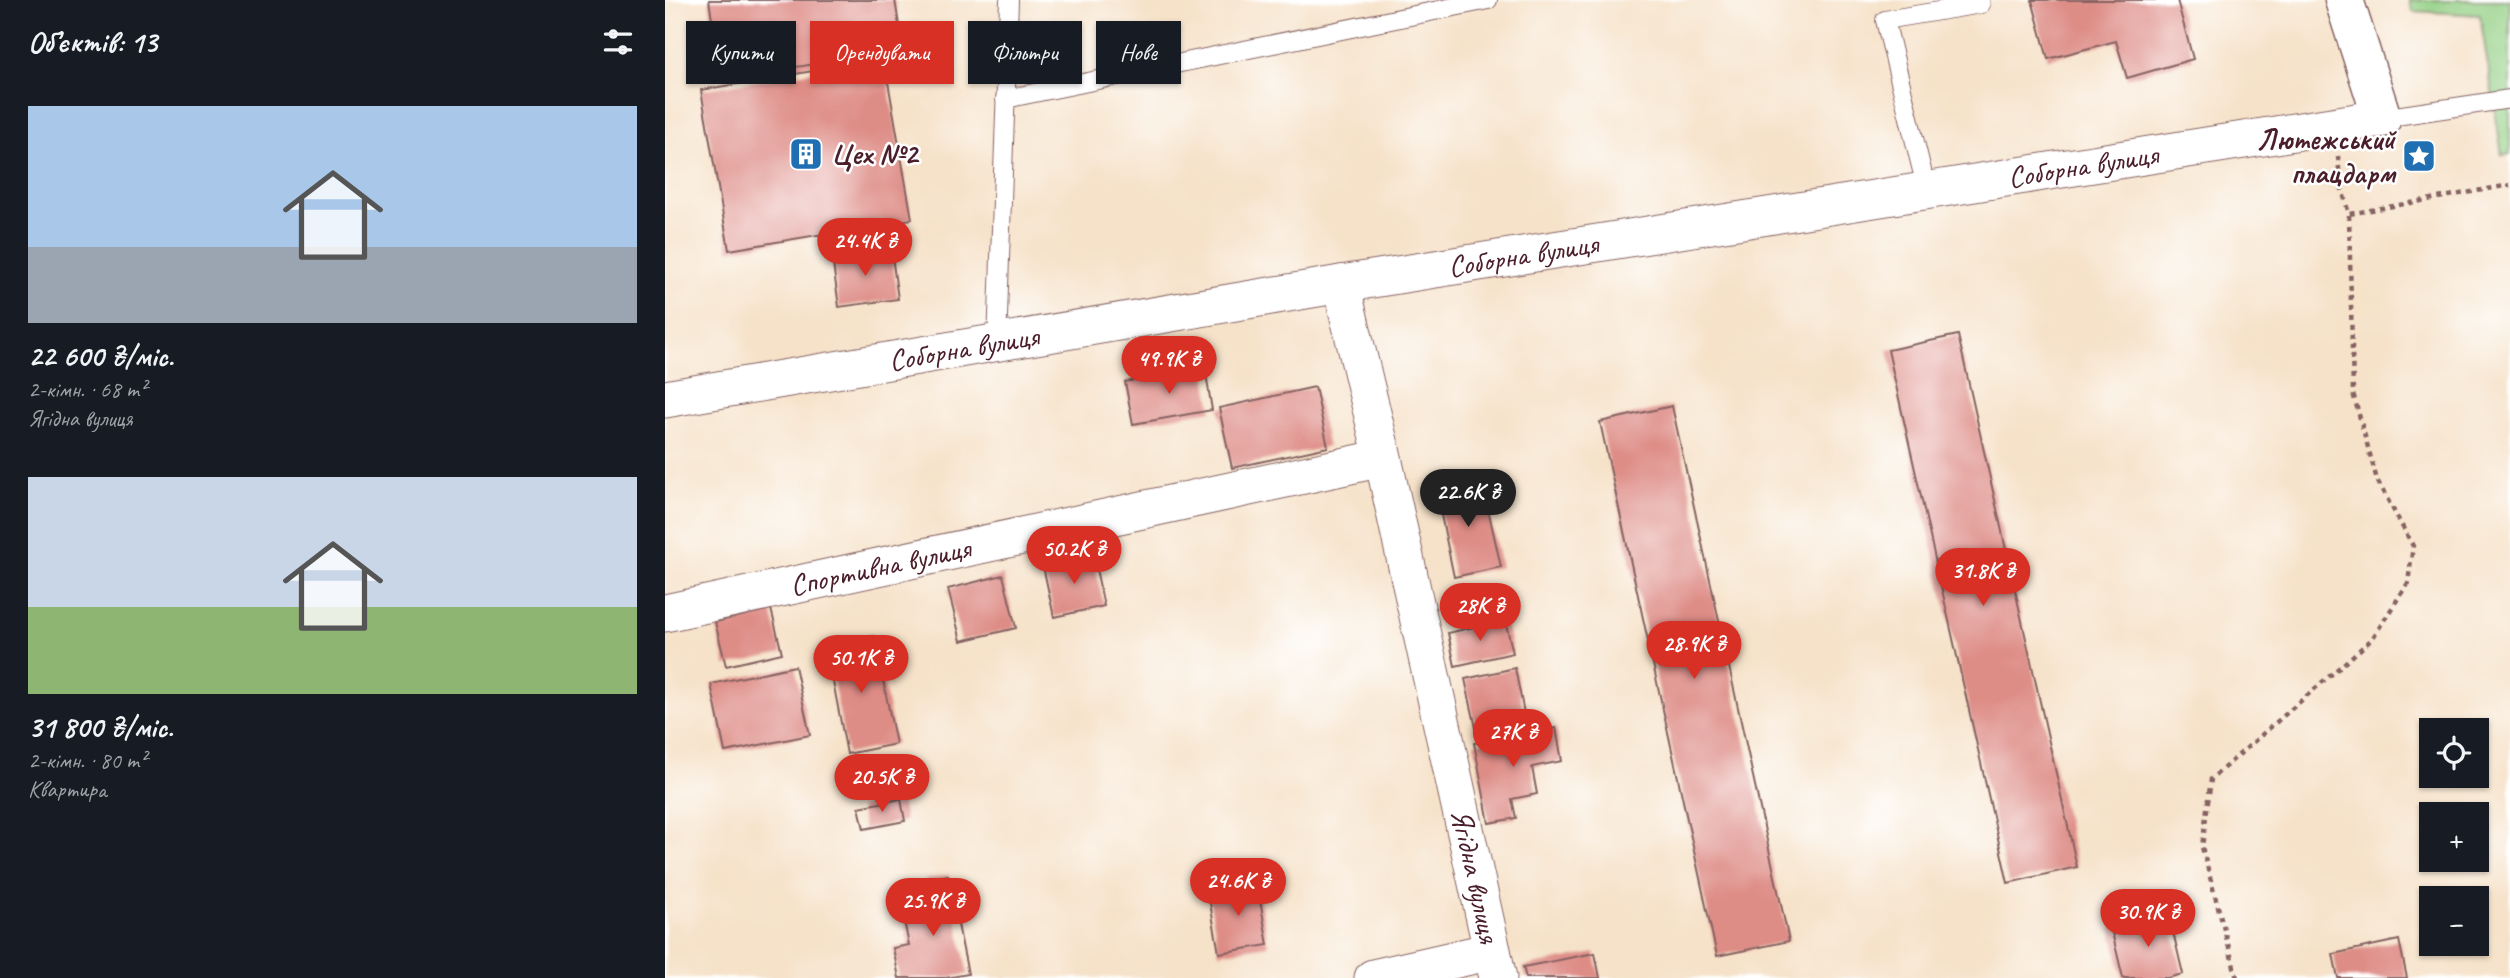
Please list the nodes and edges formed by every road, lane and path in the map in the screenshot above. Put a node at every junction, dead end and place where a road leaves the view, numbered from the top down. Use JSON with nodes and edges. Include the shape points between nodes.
{"nodes":[{"id":1,"x":1009,"y":0,"type":"edge"},
{"id":2,"x":1488,"y":0,"type":"edge"},
{"id":3,"x":2344,"y":0,"type":"edge"},
{"id":4,"x":1981,"y":4,"type":"dead end"},
{"id":5,"x":1005,"y":99,"type":"junction"},
{"id":6,"x":2510,"y":99,"type":"edge"},
{"id":7,"x":2382,"y":118,"type":"junction"},
{"id":8,"x":2336,"y":124,"type":"junction"},
{"id":9,"x":2510,"y":185,"type":"edge"},
{"id":10,"x":1927,"y":191,"type":"junction"},
{"id":11,"x":2349,"y":214,"type":"junction"},
{"id":12,"x":1342,"y":284,"type":"junction"},
{"id":13,"x":997,"y":344,"type":"junction"},
{"id":14,"x":665,"y":398,"type":"edge"},
{"id":15,"x":1383,"y":458,"type":"junction"},
{"id":16,"x":665,"y":613,"type":"edge"},
{"id":17,"x":1495,"y":965,"type":"edge"},
{"id":18,"x":1373,"y":978,"type":"edge"},
{"id":19,"x":2237,"y":978,"type":"edge"}],
"edges":[{"from":1,"to":5,"type":"lane"},
{"from":2,"to":5,"type":"lane"},
{"from":3,"to":7,"type":"street"},
{"from":4,"to":10,"type":"lane","via":[[1885,20]]},
{"from":5,"to":13,"type":"lane"},
{"from":6,"to":7,"type":"lane"},
{"from":7,"to":8,"type":"street","name":"Соборна вулиця"},
{"from":8,"to":10,"type":"street","name":"Соборна вулиця"},
{"from":8,"to":11,"type":"path","via":[[2340,183]]},
{"from":9,"to":11,"type":"path"},
{"from":10,"to":12,"type":"street","name":"Соборна вулиця"},
{"from":11,"to":19,"type":"path","via":[[2353,393],[2377,480],[2413,546],[2408,583],[2372,639],[2211,779],[2202,847]]},
{"from":12,"to":13,"type":"street","name":"Соборна вулиця"},
{"from":12,"to":15,"type":"street","name":"Ягідна вулиця"},
{"from":13,"to":14,"type":"street","name":"Соборна вулиця"},
{"from":15,"to":16,"type":"street","name":"Спортивна вулиця"},
{"from":15,"to":17,"type":"street","name":"Ягідна вулиця"},
{"from":17,"to":18,"type":"street"}]}
